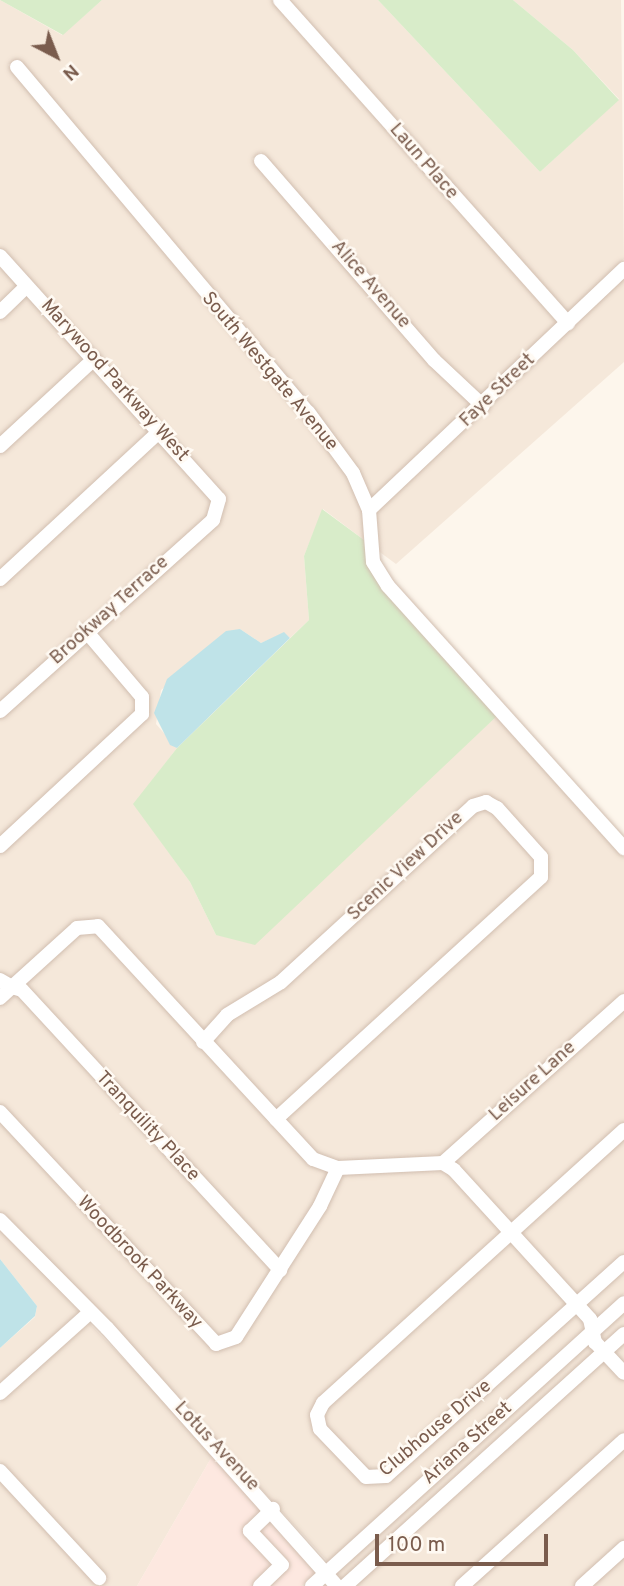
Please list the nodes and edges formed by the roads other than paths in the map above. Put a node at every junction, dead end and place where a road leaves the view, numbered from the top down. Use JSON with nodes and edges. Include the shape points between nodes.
{"nodes":[{"id":1,"x":280,"y":0,"type":"edge"},
{"id":2,"x":17,"y":67,"type":"dead end"},
{"id":3,"x":261,"y":161,"type":"dead end"},
{"id":4,"x":0,"y":256,"type":"edge"},
{"id":5,"x":624,"y":268,"type":"edge"},
{"id":6,"x":27,"y":286,"type":"junction"},
{"id":7,"x":0,"y":312,"type":"edge"},
{"id":8,"x":568,"y":323,"type":"junction"},
{"id":9,"x":94,"y":359,"type":"junction"},
{"id":10,"x":482,"y":406,"type":"junction"},
{"id":11,"x":159,"y":432,"type":"junction"},
{"id":12,"x":0,"y":446,"type":"edge"},
{"id":13,"x":218,"y":510,"type":"joint"},
{"id":14,"x":369,"y":510,"type":"junction"},
{"id":15,"x":0,"y":579,"type":"edge"},
{"id":16,"x":86,"y":631,"type":"junction"},
{"id":17,"x":0,"y":711,"type":"edge"},
{"id":18,"x":0,"y":846,"type":"edge"},
{"id":19,"x":624,"y":848,"type":"edge"},
{"id":20,"x":6,"y":984,"type":"edge"},
{"id":21,"x":0,"y":998,"type":"edge"},
{"id":22,"x":624,"y":1001,"type":"edge"},
{"id":23,"x":203,"y":1042,"type":"junction"},
{"id":24,"x":0,"y":1112,"type":"edge"},
{"id":25,"x":276,"y":1119,"type":"junction"},
{"id":26,"x":624,"y":1130,"type":"edge"},
{"id":27,"x":443,"y":1163,"type":"junction"},
{"id":28,"x":338,"y":1168,"type":"junction"},
{"id":29,"x":0,"y":1220,"type":"edge"},
{"id":30,"x":513,"y":1232,"type":"junction"},
{"id":31,"x":624,"y":1262,"type":"edge"},
{"id":32,"x":279,"y":1270,"type":"junction"},
{"id":33,"x":624,"y":1303,"type":"edge"},
{"id":34,"x":577,"y":1304,"type":"junction"},
{"id":35,"x":88,"y":1314,"type":"junction"},
{"id":36,"x":593,"y":1331,"type":"junction"},
{"id":37,"x":624,"y":1334,"type":"edge"},
{"id":38,"x":605,"y":1352,"type":"junction"},
{"id":39,"x":624,"y":1373,"type":"edge"},
{"id":40,"x":0,"y":1393,"type":"edge"},
{"id":41,"x":624,"y":1440,"type":"edge"},
{"id":42,"x":0,"y":1471,"type":"edge"},
{"id":43,"x":273,"y":1509,"type":"junction"},
{"id":44,"x":624,"y":1548,"type":"edge"},
{"id":45,"x":328,"y":1571,"type":"junction"},
{"id":46,"x":99,"y":1578,"type":"dead end"},
{"id":47,"x":260,"y":1586,"type":"edge"},
{"id":48,"x":312,"y":1586,"type":"edge"},
{"id":49,"x":337,"y":1586,"type":"edge"},
{"id":50,"x":345,"y":1586,"type":"edge"},
{"id":51,"x":461,"y":1586,"type":"edge"},
{"id":52,"x":582,"y":1586,"type":"edge"}],
"edges":[{"from":1,"to":8,"type":"street","name":"Laun Place"},
{"from":2,"to":14,"type":"street","name":"South Westgate Avenue","via":[[308,412],[359,484]]},
{"from":3,"to":10,"type":"street","name":"Alice Avenue","via":[[435,360]]},
{"from":4,"to":6,"type":"street","name":"Marywood Parkway West"},
{"from":5,"to":8,"type":"street","name":"Faye Street"},
{"from":6,"to":7,"type":"street"},
{"from":6,"to":9,"type":"street","name":"Marywood Parkway West"},
{"from":8,"to":10,"type":"street","name":"Faye Street"},
{"from":9,"to":11,"type":"street","name":"Marywood Parkway West"},
{"from":9,"to":12,"type":"street"},
{"from":10,"to":14,"type":"street","name":"Faye Street"},
{"from":11,"to":13,"type":"street","name":"Marywood Parkway West","via":[[216,494]]},
{"from":11,"to":15,"type":"street"},
{"from":13,"to":16,"type":"street","name":"Brookway Terrace"},
{"from":14,"to":19,"type":"street","name":"South Westgate Avenue","via":[[373,562],[388,586]]},
{"from":16,"to":17,"type":"street","name":"Brookway Terrace"},
{"from":16,"to":18,"type":"street","via":[[142,697],[142,714]]},
{"from":20,"to":21,"type":"street"},
{"from":20,"to":23,"type":"street","via":[[77,928],[97,926]]},
{"from":20,"to":32,"type":"street","name":"Tranquility Place","via":[[22,990]]},
{"from":22,"to":27,"type":"street","name":"Leisure Lane"},
{"from":23,"to":25,"type":"street"},
{"from":23,"to":25,"type":"street","name":"Scenic View Drive","via":[[227,1015],[281,982],[472,806],[486,802],[498,808],[541,858],[541,877]]},
{"from":24,"to":32,"type":"street","name":"Woodbrook Parkway","via":[[211,1341],[225,1344],[236,1337]]},
{"from":25,"to":28,"type":"street","via":[[306,1154]]},
{"from":26,"to":30,"type":"street","name":"Clubhouse Drive"},
{"from":27,"to":28,"type":"street"},
{"from":27,"to":30,"type":"street"},
{"from":28,"to":32,"type":"street","name":"Woodbrook Parkway"},
{"from":29,"to":35,"type":"street","name":"Lotus Avenue"},
{"from":30,"to":34,"type":"street"},
{"from":30,"to":34,"type":"street","name":"Clubhouse Drive","via":[[323,1402],[317,1422],[326,1436],[366,1477],[386,1476]]},
{"from":31,"to":34,"type":"street","name":"Clubhouse Drive"},
{"from":33,"to":36,"type":"street","name":"Ariana Street"},
{"from":34,"to":36,"type":"street"},
{"from":35,"to":40,"type":"street"},
{"from":35,"to":43,"type":"street","name":"Lotus Avenue","via":[[107,1328]]},
{"from":36,"to":38,"type":"street"},
{"from":36,"to":45,"type":"street","name":"Ariana Street"},
{"from":37,"to":38,"type":"street"},
{"from":38,"to":39,"type":"street"},
{"from":38,"to":50,"type":"street"},
{"from":41,"to":51,"type":"street"},
{"from":42,"to":46,"type":"street"},
{"from":43,"to":45,"type":"street","name":"Lotus Avenue"},
{"from":43,"to":47,"type":"street","via":[[250,1531],[282,1565]]},
{"from":44,"to":52,"type":"street"},
{"from":45,"to":48,"type":"street","name":"Ariana Street"},
{"from":45,"to":49,"type":"street","name":"Lotus Avenue"}]}
